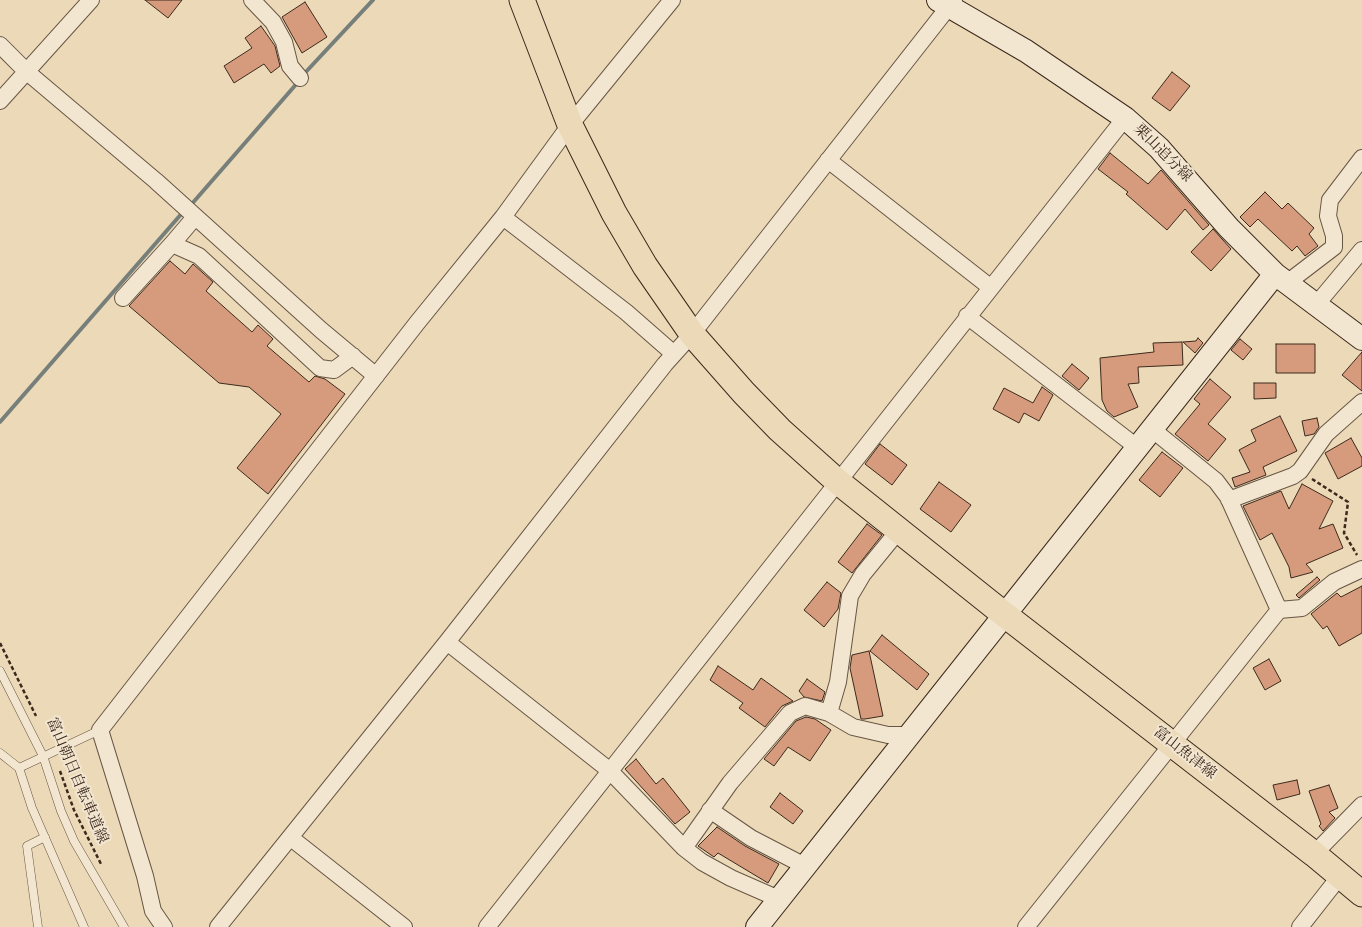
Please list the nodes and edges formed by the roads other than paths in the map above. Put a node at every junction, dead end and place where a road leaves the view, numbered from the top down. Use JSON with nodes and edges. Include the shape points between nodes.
{"nodes":[{"id":1,"x":91,"y":0,"type":"edge"},
{"id":2,"x":252,"y":0,"type":"edge"},
{"id":3,"x":522,"y":0,"type":"edge"},
{"id":4,"x":672,"y":0,"type":"edge"},
{"id":5,"x":947,"y":2,"type":"edge"},
{"id":6,"x":0,"y":45,"type":"edge"},
{"id":7,"x":27,"y":72,"type":"junction"},
{"id":8,"x":300,"y":78,"type":"dead end"},
{"id":9,"x":0,"y":101,"type":"edge"},
{"id":10,"x":1125,"y":118,"type":"junction"},
{"id":11,"x":570,"y":125,"type":"junction"},
{"id":12,"x":1362,"y":158,"type":"edge"},
{"id":13,"x":828,"y":160,"type":"junction"},
{"id":14,"x":195,"y":217,"type":"junction"},
{"id":15,"x":503,"y":217,"type":"junction"},
{"id":16,"x":172,"y":244,"type":"junction"},
{"id":17,"x":1362,"y":250,"type":"edge"},
{"id":18,"x":1281,"y":278,"type":"junction"},
{"id":19,"x":990,"y":288,"type":"junction"},
{"id":20,"x":123,"y":298,"type":"dead end"},
{"id":21,"x":1316,"y":305,"type":"junction"},
{"id":22,"x":967,"y":316,"type":"junction"},
{"id":23,"x":692,"y":334,"type":"junction"},
{"id":24,"x":1362,"y":339,"type":"edge"},
{"id":25,"x":674,"y":354,"type":"junction"},
{"id":26,"x":353,"y":356,"type":"junction"},
{"id":27,"x":376,"y":376,"type":"junction"},
{"id":28,"x":1362,"y":402,"type":"edge"},
{"id":29,"x":1153,"y":430,"type":"junction"},
{"id":30,"x":1138,"y":448,"type":"junction"},
{"id":31,"x":837,"y":481,"type":"junction"},
{"id":32,"x":1230,"y":500,"type":"junction"},
{"id":33,"x":899,"y":530,"type":"junction"},
{"id":34,"x":1362,"y":569,"type":"edge"},
{"id":35,"x":1279,"y":610,"type":"junction"},
{"id":36,"x":1005,"y":615,"type":"junction"},
{"id":37,"x":447,"y":642,"type":"junction"},
{"id":38,"x":0,"y":671,"type":"edge"},
{"id":39,"x":829,"y":713,"type":"junction"},
{"id":40,"x":100,"y":730,"type":"junction"},
{"id":41,"x":909,"y":735,"type":"junction"},
{"id":42,"x":1170,"y":744,"type":"junction"},
{"id":43,"x":0,"y":754,"type":"edge"},
{"id":44,"x":42,"y":756,"type":"junction"},
{"id":45,"x":19,"y":768,"type":"junction"},
{"id":46,"x":609,"y":770,"type":"junction"},
{"id":47,"x":1362,"y":805,"type":"edge"},
{"id":48,"x":710,"y":810,"type":"junction"},
{"id":49,"x":45,"y":837,"type":"junction"},
{"id":50,"x":291,"y":838,"type":"junction"},
{"id":51,"x":684,"y":848,"type":"junction"},
{"id":52,"x":1314,"y":854,"type":"junction"},
{"id":53,"x":805,"y":866,"type":"junction"},
{"id":54,"x":1340,"y":876,"type":"junction"},
{"id":55,"x":1362,"y":894,"type":"edge"},
{"id":56,"x":779,"y":899,"type":"junction"},
{"id":57,"x":38,"y":927,"type":"edge"},
{"id":58,"x":84,"y":927,"type":"edge"},
{"id":59,"x":124,"y":927,"type":"edge"},
{"id":60,"x":164,"y":927,"type":"edge"},
{"id":61,"x":218,"y":927,"type":"edge"},
{"id":62,"x":404,"y":927,"type":"edge"},
{"id":63,"x":487,"y":927,"type":"edge"},
{"id":64,"x":757,"y":927,"type":"edge"},
{"id":65,"x":1026,"y":927,"type":"edge"},
{"id":66,"x":1300,"y":927,"type":"edge"}],
"edges":[{"from":1,"to":7,"type":"street"},
{"from":2,"to":8,"type":"street","via":[[273,22],[284,42],[290,66]]},
{"from":3,"to":11,"type":"main road","name":"富山魚津線"},
{"from":4,"to":11,"type":"street"},
{"from":5,"to":10,"type":"street","name":"栗山追分線"},
{"from":5,"to":13,"type":"street"},
{"from":6,"to":7,"type":"street"},
{"from":7,"to":9,"type":"street"},
{"from":7,"to":14,"type":"street"},
{"from":10,"to":18,"type":"street","name":"栗山追分線","via":[[1159,148],[1229,228]]},
{"from":10,"to":19,"type":"street"},
{"from":11,"to":15,"type":"street"},
{"from":11,"to":23,"type":"main road","name":"富山魚津線","via":[[645,266]]},
{"from":12,"to":18,"type":"street","via":[[1330,200],[1328,216],[1334,247]]},
{"from":13,"to":19,"type":"street"},
{"from":13,"to":23,"type":"street"},
{"from":14,"to":16,"type":"street"},
{"from":14,"to":26,"type":"street"},
{"from":15,"to":25,"type":"street","via":[[626,312]]},
{"from":15,"to":27,"type":"street"},
{"from":16,"to":20,"type":"street"},
{"from":16,"to":26,"type":"street","via":[[199,256],[320,368],[334,370]]},
{"from":17,"to":21,"type":"street"},
{"from":18,"to":21,"type":"street","name":"栗山追分線"},
{"from":18,"to":29,"type":"street"},
{"from":19,"to":22,"type":"street"},
{"from":21,"to":24,"type":"street","name":"栗山追分線"},
{"from":22,"to":30,"type":"street"},
{"from":22,"to":31,"type":"street"},
{"from":23,"to":25,"type":"street"},
{"from":23,"to":31,"type":"main road","name":"富山魚津線","via":[[780,430]]},
{"from":25,"to":37,"type":"street"},
{"from":26,"to":27,"type":"street"},
{"from":27,"to":40,"type":"street"},
{"from":28,"to":32,"type":"street","via":[[1326,434],[1294,476]]},
{"from":29,"to":30,"type":"street"},
{"from":29,"to":32,"type":"street","via":[[1216,481]]},
{"from":30,"to":36,"type":"street"},
{"from":31,"to":33,"type":"main road","name":"富山魚津線"},
{"from":31,"to":46,"type":"street"},
{"from":32,"to":35,"type":"street"},
{"from":33,"to":36,"type":"main road","name":"富山魚津線"},
{"from":33,"to":39,"type":"street","via":[[863,574],[850,596],[838,682]]},
{"from":34,"to":35,"type":"street","via":[[1334,582],[1302,608]]},
{"from":35,"to":42,"type":"street"},
{"from":36,"to":41,"type":"street"},
{"from":36,"to":42,"type":"main road","name":"富山魚津線"},
{"from":37,"to":46,"type":"street"},
{"from":37,"to":50,"type":"street"},
{"from":38,"to":44,"type":"lane"},
{"from":39,"to":41,"type":"street","via":[[853,727],[888,735]]},
{"from":39,"to":48,"type":"street","via":[[805,706],[790,713]]},
{"from":40,"to":44,"type":"lane"},
{"from":40,"to":60,"type":"street","via":[[153,911]]},
{"from":41,"to":53,"type":"street"},
{"from":42,"to":52,"type":"main road","name":"富山魚津線"},
{"from":42,"to":65,"type":"street"},
{"from":43,"to":45,"type":"lane"},
{"from":44,"to":45,"type":"lane"},
{"from":44,"to":59,"type":"lane","via":[[60,811],[74,841]]},
{"from":45,"to":49,"type":"lane"},
{"from":46,"to":51,"type":"street"},
{"from":46,"to":63,"type":"street"},
{"from":47,"to":52,"type":"street"},
{"from":48,"to":51,"type":"street"},
{"from":48,"to":53,"type":"street","via":[[751,838]]},
{"from":49,"to":57,"type":"lane","via":[[27,846]]},
{"from":49,"to":58,"type":"lane"},
{"from":50,"to":61,"type":"street"},
{"from":50,"to":62,"type":"street"},
{"from":51,"to":56,"type":"street","via":[[731,878]]},
{"from":52,"to":54,"type":"main road","name":"富山魚津線"},
{"from":53,"to":56,"type":"street"},
{"from":54,"to":55,"type":"main road","name":"富山魚津線"},
{"from":54,"to":66,"type":"street"},
{"from":56,"to":64,"type":"street"}]}
